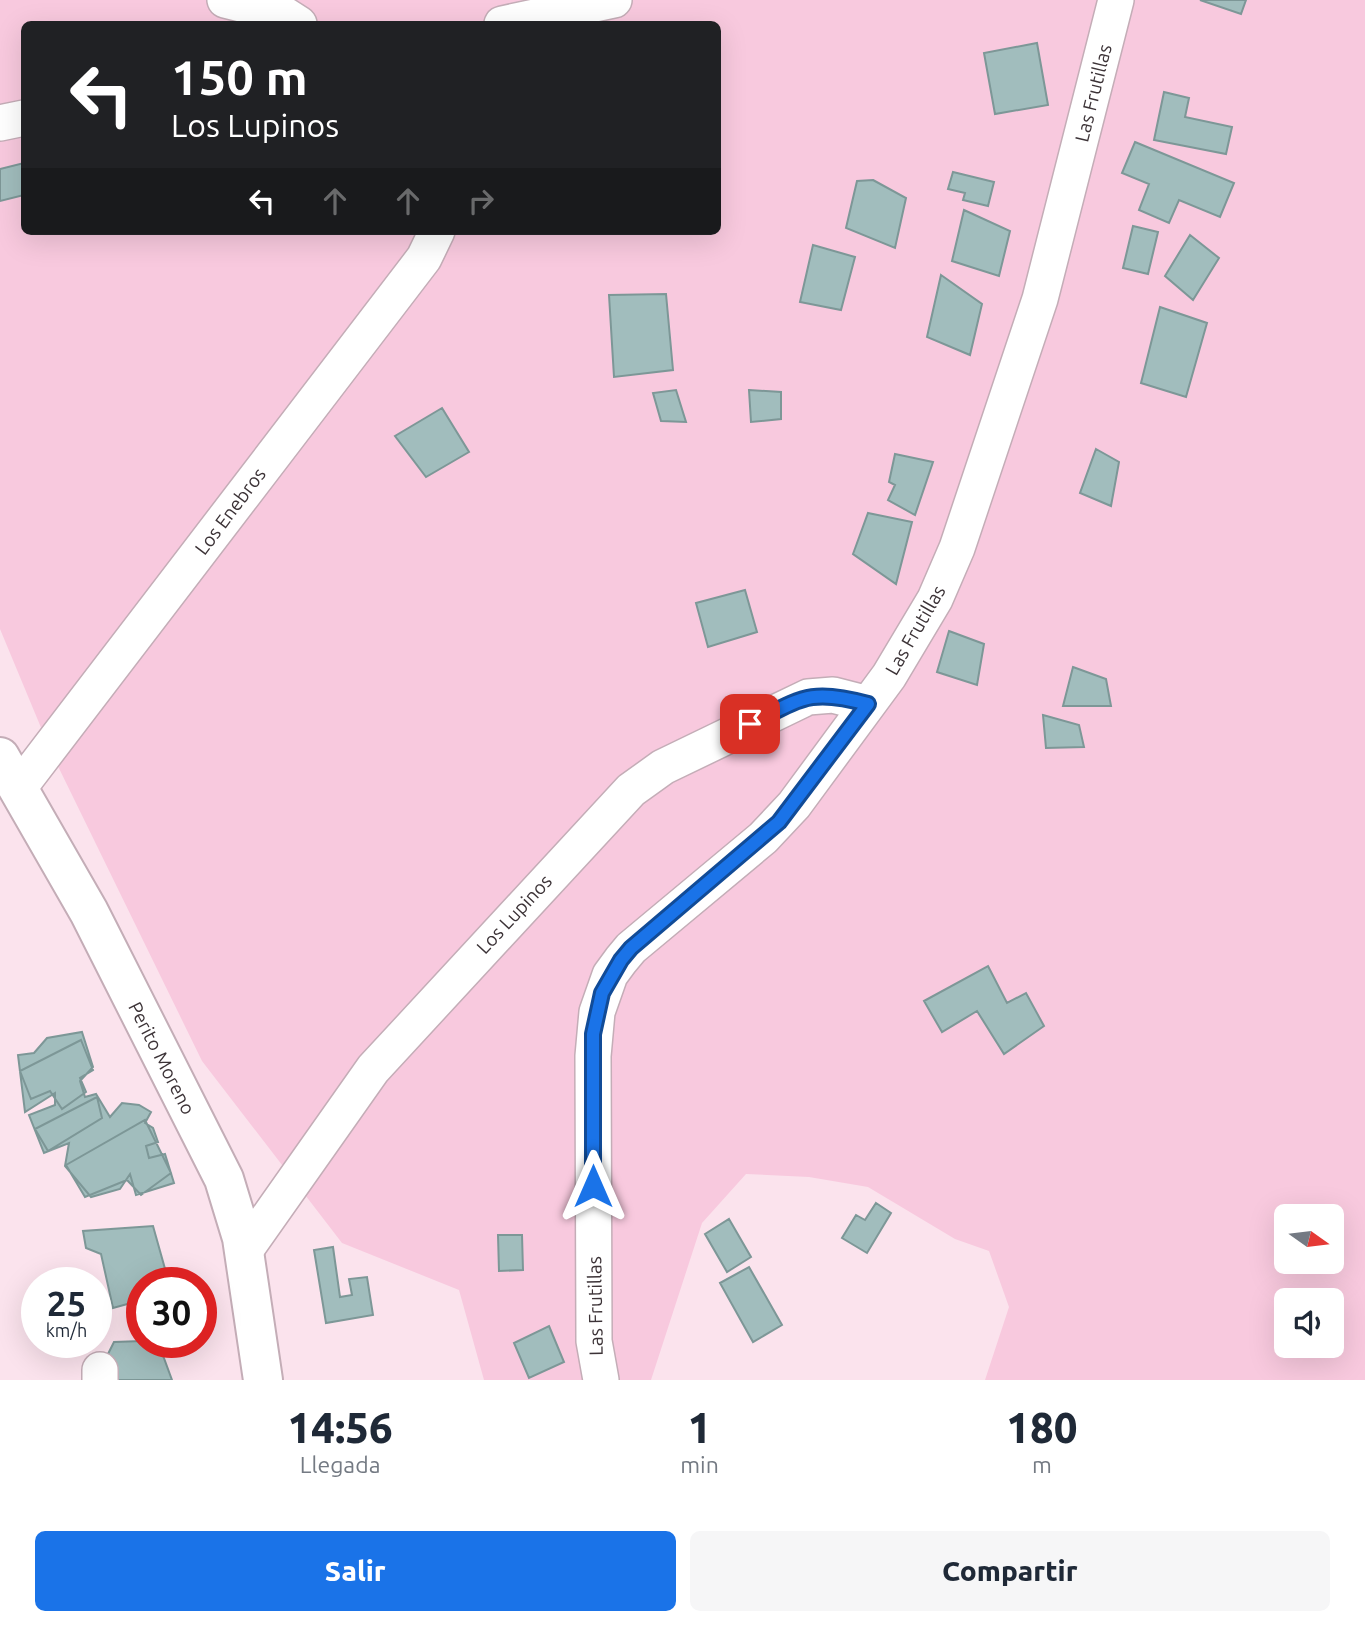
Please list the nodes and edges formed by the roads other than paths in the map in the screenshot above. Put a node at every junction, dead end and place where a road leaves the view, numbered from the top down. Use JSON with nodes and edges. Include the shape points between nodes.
{"nodes":[{"id":1,"x":225,"y":0,"type":"edge"},
{"id":2,"x":614,"y":0,"type":"edge"},
{"id":3,"x":1116,"y":0,"type":"edge"},
{"id":4,"x":294,"y":21,"type":"edge"},
{"id":5,"x":516,"y":21,"type":"edge"},
{"id":6,"x":21,"y":119,"type":"edge"},
{"id":7,"x":0,"y":123,"type":"edge"},
{"id":8,"x":435,"y":235,"type":"edge"},
{"id":9,"x":868,"y":704,"type":"junction"},
{"id":10,"x":9,"y":773,"type":"edge"},
{"id":11,"x":244,"y":1252,"type":"junction"},
{"id":12,"x":263,"y":1380,"type":"edge"},
{"id":13,"x":601,"y":1380,"type":"edge"}],
"edges":[{"from":1,"to":4,"type":"street"},
{"from":2,"to":5,"type":"street"},
{"from":3,"to":9,"type":"street","name":"Las Frutillas","via":[[1047,277],[957,548],[921,625]]},
{"from":6,"to":7,"type":"street"},
{"from":8,"to":10,"type":"street","name":"Los Enebros","via":[[424,258]]},
{"from":9,"to":11,"type":"street","name":"Los Lupinos","via":[[833,695],[808,697],[663,767],[631,790],[373,1069]]},
{"from":9,"to":13,"type":"street","name":"Las Frutillas","via":[[779,822],[631,948],[602,993],[593,1056],[594,1341]]},
{"from":10,"to":11,"type":"main road","name":"Perito Moreno","via":[[89,912],[220,1172]]},
{"from":11,"to":12,"type":"main road","name":"Perito Moreno"}]}
